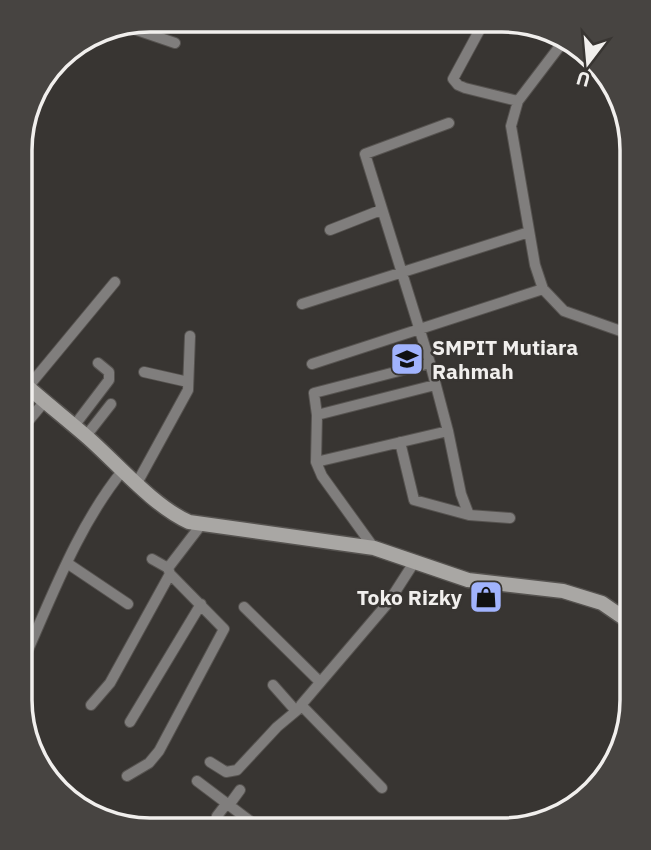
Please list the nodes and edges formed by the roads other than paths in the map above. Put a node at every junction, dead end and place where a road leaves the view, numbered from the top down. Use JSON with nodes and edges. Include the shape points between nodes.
{"nodes":[{"id":1,"x":144,"y":32,"type":"edge"},
{"id":2,"x":478,"y":32,"type":"edge"},
{"id":3,"x":175,"y":43,"type":"dead end"},
{"id":4,"x":559,"y":47,"type":"edge"},
{"id":5,"x":518,"y":101,"type":"junction"},
{"id":6,"x":449,"y":123,"type":"dead end"},
{"id":7,"x":381,"y":210,"type":"junction"},
{"id":8,"x":330,"y":230,"type":"dead end"},
{"id":9,"x":529,"y":232,"type":"junction"},
{"id":10,"x":400,"y":273,"type":"junction"},
{"id":11,"x":115,"y":282,"type":"dead end"},
{"id":12,"x":543,"y":289,"type":"junction"},
{"id":13,"x":302,"y":304,"type":"dead end"},
{"id":14,"x":420,"y":330,"type":"junction"},
{"id":15,"x":620,"y":331,"type":"edge"},
{"id":16,"x":190,"y":336,"type":"dead end"},
{"id":17,"x":98,"y":363,"type":"dead end"},
{"id":18,"x":430,"y":363,"type":"junction"},
{"id":19,"x":312,"y":364,"type":"dead end"},
{"id":20,"x":144,"y":372,"type":"dead end"},
{"id":21,"x":32,"y":375,"type":"edge"},
{"id":22,"x":188,"y":382,"type":"junction"},
{"id":23,"x":435,"y":385,"type":"junction"},
{"id":24,"x":32,"y":390,"type":"edge"},
{"id":25,"x":45,"y":401,"type":"junction"},
{"id":26,"x":111,"y":404,"type":"dead end"},
{"id":27,"x":317,"y":415,"type":"junction"},
{"id":28,"x":32,"y":417,"type":"edge"},
{"id":29,"x":74,"y":426,"type":"junction"},
{"id":30,"x":448,"y":431,"type":"junction"},
{"id":31,"x":86,"y":436,"type":"junction"},
{"id":32,"x":400,"y":442,"type":"junction"},
{"id":33,"x":316,"y":462,"type":"junction"},
{"id":34,"x":122,"y":470,"type":"junction"},
{"id":35,"x":136,"y":483,"type":"junction"},
{"id":36,"x":469,"y":515,"type":"junction"},
{"id":37,"x":510,"y":518,"type":"dead end"},
{"id":38,"x":201,"y":526,"type":"junction"},
{"id":39,"x":374,"y":548,"type":"junction"},
{"id":40,"x":152,"y":559,"type":"dead end"},
{"id":41,"x":415,"y":561,"type":"junction"},
{"id":42,"x":68,"y":564,"type":"junction"},
{"id":43,"x":169,"y":571,"type":"junction"},
{"id":44,"x":128,"y":604,"type":"dead end"},
{"id":45,"x":201,"y":604,"type":"junction"},
{"id":46,"x":244,"y":607,"type":"dead end"},
{"id":47,"x":619,"y":614,"type":"edge"},
{"id":48,"x":32,"y":642,"type":"edge"},
{"id":49,"x":320,"y":682,"type":"junction"},
{"id":50,"x":273,"y":685,"type":"dead end"},
{"id":51,"x":91,"y":705,"type":"dead end"},
{"id":52,"x":298,"y":709,"type":"junction"},
{"id":53,"x":130,"y":722,"type":"dead end"},
{"id":54,"x":210,"y":762,"type":"dead end"},
{"id":55,"x":127,"y":776,"type":"dead end"},
{"id":56,"x":197,"y":781,"type":"dead end"},
{"id":57,"x":382,"y":788,"type":"dead end"},
{"id":58,"x":240,"y":790,"type":"dead end"},
{"id":59,"x":228,"y":804,"type":"junction"},
{"id":60,"x":217,"y":818,"type":"edge"},
{"id":61,"x":246,"y":818,"type":"edge"}],
"edges":[{"from":1,"to":3,"type":"street"},
{"from":2,"to":5,"type":"street","via":[[453,79],[465,88]]},
{"from":4,"to":5,"type":"street"},
{"from":5,"to":9,"type":"street","via":[[511,125]]},
{"from":6,"to":7,"type":"street","via":[[365,154]]},
{"from":7,"to":8,"type":"street"},
{"from":7,"to":10,"type":"street"},
{"from":9,"to":10,"type":"street"},
{"from":9,"to":12,"type":"street"},
{"from":10,"to":13,"type":"street"},
{"from":10,"to":14,"type":"street"},
{"from":11,"to":21,"type":"street"},
{"from":12,"to":14,"type":"street"},
{"from":12,"to":15,"type":"street","via":[[564,312]]},
{"from":14,"to":18,"type":"street"},
{"from":14,"to":19,"type":"street"},
{"from":16,"to":22,"type":"street"},
{"from":17,"to":29,"type":"street","via":[[109,372],[109,380]]},
{"from":18,"to":23,"type":"street"},
{"from":18,"to":27,"type":"street","via":[[314,393]]},
{"from":20,"to":22,"type":"street"},
{"from":22,"to":35,"type":"street","via":[[184,399]]},
{"from":23,"to":27,"type":"street"},
{"from":23,"to":30,"type":"street"},
{"from":24,"to":25,"type":"main road"},
{"from":25,"to":28,"type":"street"},
{"from":25,"to":29,"type":"main road"},
{"from":26,"to":31,"type":"street"},
{"from":27,"to":33,"type":"street"},
{"from":29,"to":31,"type":"main road"},
{"from":30,"to":32,"type":"street"},
{"from":30,"to":36,"type":"street"},
{"from":31,"to":34,"type":"main road"},
{"from":32,"to":33,"type":"street"},
{"from":32,"to":36,"type":"street","via":[[414,500]]},
{"from":33,"to":39,"type":"street"},
{"from":34,"to":35,"type":"main road"},
{"from":34,"to":42,"type":"street","via":[[101,497]]},
{"from":35,"to":38,"type":"main road","via":[[176,515]]},
{"from":36,"to":37,"type":"street"},
{"from":38,"to":39,"type":"main road"},
{"from":38,"to":43,"type":"street"},
{"from":39,"to":41,"type":"main road"},
{"from":40,"to":43,"type":"street"},
{"from":41,"to":47,"type":"main road","via":[[468,580],[580,595]]},
{"from":41,"to":49,"type":"street","via":[[388,603]]},
{"from":42,"to":44,"type":"street"},
{"from":42,"to":48,"type":"street"},
{"from":43,"to":45,"type":"street"},
{"from":43,"to":51,"type":"street","via":[[110,683]]},
{"from":45,"to":53,"type":"street"},
{"from":45,"to":55,"type":"street","via":[[224,630],[159,751]]},
{"from":46,"to":49,"type":"street"},
{"from":49,"to":52,"type":"street"},
{"from":50,"to":52,"type":"street"},
{"from":52,"to":54,"type":"street","via":[[233,772]]},
{"from":52,"to":57,"type":"street"},
{"from":56,"to":59,"type":"street"},
{"from":58,"to":59,"type":"street"},
{"from":59,"to":60,"type":"street"},
{"from":59,"to":61,"type":"street"}]}
